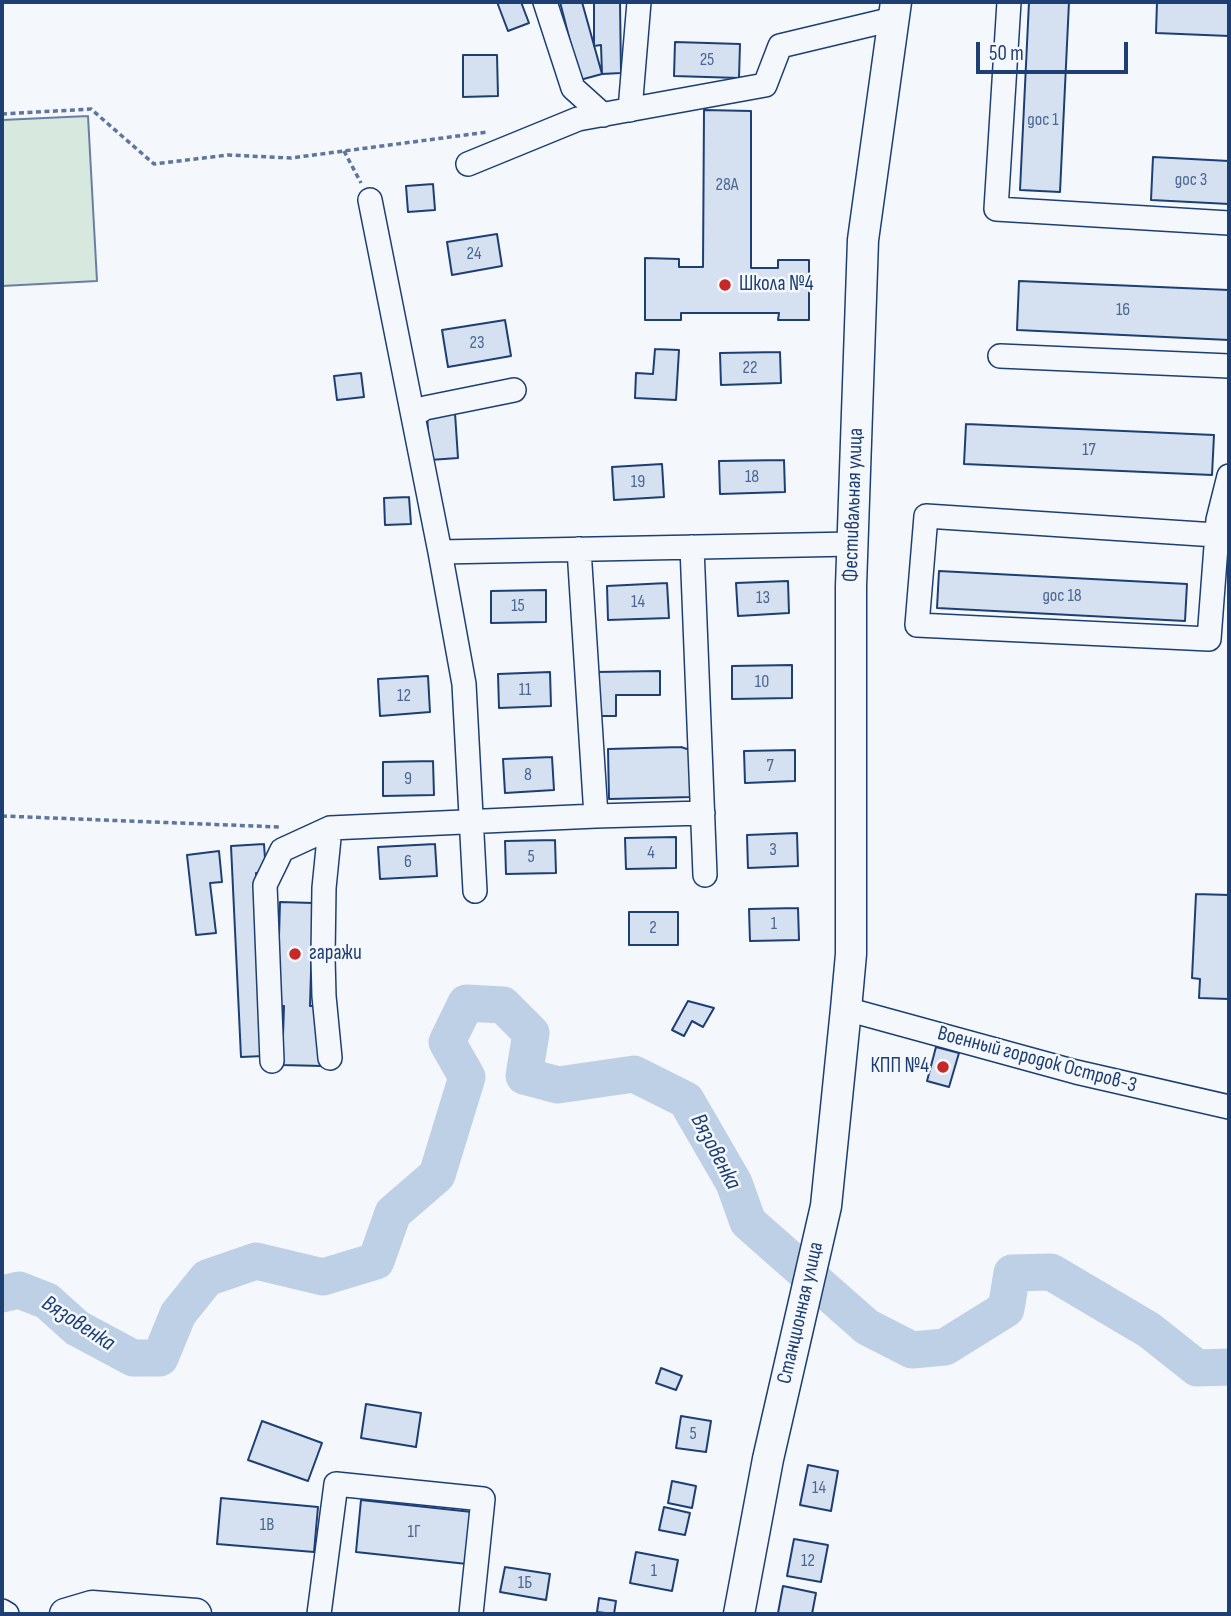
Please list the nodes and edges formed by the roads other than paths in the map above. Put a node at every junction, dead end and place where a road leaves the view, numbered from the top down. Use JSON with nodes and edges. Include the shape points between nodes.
{"nodes":[{"id":1,"x":545,"y":2,"type":"edge"},
{"id":2,"x":639,"y":2,"type":"edge"},
{"id":3,"x":1009,"y":2,"type":"edge"},
{"id":4,"x":895,"y":10,"type":"edge"},
{"id":5,"x":630,"y":110,"type":"junction"},
{"id":6,"x":603,"y":115,"type":"junction"},
{"id":7,"x":468,"y":164,"type":"dead end"},
{"id":8,"x":370,"y":200,"type":"road end"},
{"id":9,"x":1229,"y":223,"type":"edge"},
{"id":10,"x":1000,"y":356,"type":"dead end"},
{"id":11,"x":1229,"y":366,"type":"edge"},
{"id":12,"x":514,"y":390,"type":"dead end"},
{"id":13,"x":413,"y":416,"type":"junction"},
{"id":14,"x":1229,"y":476,"type":"edge"},
{"id":15,"x":1216,"y":535,"type":"junction"},
{"id":16,"x":853,"y":544,"type":"junction"},
{"id":17,"x":692,"y":547,"type":"junction"},
{"id":18,"x":579,"y":549,"type":"junction"},
{"id":19,"x":440,"y":552,"type":"junction"},
{"id":20,"x":703,"y":813,"type":"junction"},
{"id":21,"x":596,"y":816,"type":"junction"},
{"id":22,"x":470,"y":822,"type":"junction"},
{"id":23,"x":330,"y":828,"type":"junction"},
{"id":24,"x":705,"y":875,"type":"dead end"},
{"id":25,"x":475,"y":891,"type":"dead end"},
{"id":26,"x":846,"y":1009,"type":"junction"},
{"id":27,"x":330,"y":1058,"type":"dead end"},
{"id":28,"x":272,"y":1061,"type":"dead end"},
{"id":29,"x":1229,"y":1107,"type":"edge"},
{"id":30,"x":2,"y":1611,"type":"edge"},
{"id":31,"x":7,"y":1614,"type":"edge"},
{"id":32,"x":65,"y":1614,"type":"edge"},
{"id":33,"x":196,"y":1614,"type":"edge"},
{"id":34,"x":319,"y":1614,"type":"edge"},
{"id":35,"x":471,"y":1614,"type":"edge"},
{"id":36,"x":739,"y":1614,"type":"edge"}],
"edges":[{"from":1,"to":6,"type":"street","via":[[573,88]]},
{"from":2,"to":5,"type":"street"},
{"from":3,"to":9,"type":"street","via":[[996,209]]},
{"from":4,"to":5,"type":"street","via":[[780,46],[765,85]]},
{"from":4,"to":16,"type":"main road","name":"Фестивальная улица","via":[[863,240]]},
{"from":5,"to":6,"type":"street"},
{"from":6,"to":7,"type":"street","via":[[578,120]]},
{"from":8,"to":13,"type":"street"},
{"from":10,"to":11,"type":"street"},
{"from":12,"to":13,"type":"street","via":[[425,408]]},
{"from":13,"to":19,"type":"street"},
{"from":14,"to":15,"type":"street"},
{"from":15,"to":15,"type":"street","via":[[926,516],[917,625],[1209,639]]},
{"from":16,"to":17,"type":"street"},
{"from":16,"to":26,"type":"main road","name":"Фестивальная улица","via":[[851,954]]},
{"from":17,"to":18,"type":"street"},
{"from":17,"to":20,"type":"street"},
{"from":18,"to":19,"type":"street"},
{"from":18,"to":21,"type":"street"},
{"from":19,"to":22,"type":"street","via":[[464,684]]},
{"from":20,"to":21,"type":"street"},
{"from":20,"to":24,"type":"street"},
{"from":21,"to":22,"type":"street"},
{"from":22,"to":23,"type":"street"},
{"from":22,"to":25,"type":"street"},
{"from":23,"to":27,"type":"street","via":[[323,957]]},
{"from":23,"to":28,"type":"street","via":[[282,850],[265,885]]},
{"from":26,"to":29,"type":"street","name":"Военный городок Остров-3","via":[[1076,1072]]},
{"from":26,"to":36,"type":"main road","name":"Станционная улица","via":[[826,1206],[768,1459]]},
{"from":30,"to":31,"type":"street"},
{"from":32,"to":33,"type":"main road","via":[[92,1606]]},
{"from":34,"to":35,"type":"street","via":[[336,1484],[483,1499]]}]}
